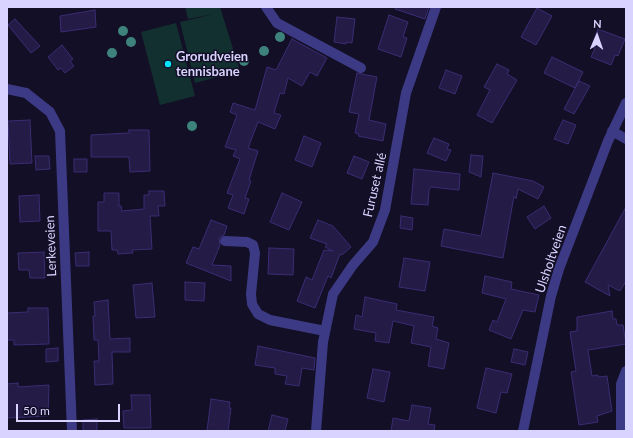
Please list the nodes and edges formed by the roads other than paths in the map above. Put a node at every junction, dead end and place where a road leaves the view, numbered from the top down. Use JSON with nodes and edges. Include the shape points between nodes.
{"nodes":[{"id":1,"x":266,"y":7,"type":"edge"},
{"id":2,"x":436,"y":7,"type":"edge"},
{"id":3,"x":361,"y":68,"type":"dead end"},
{"id":4,"x":7,"y":89,"type":"edge"},
{"id":5,"x":626,"y":103,"type":"edge"},
{"id":6,"x":612,"y":131,"type":"junction"},
{"id":7,"x":626,"y":138,"type":"edge"},
{"id":8,"x":225,"y":241,"type":"dead end"},
{"id":9,"x":325,"y":331,"type":"junction"},
{"id":10,"x":626,"y":371,"type":"edge"},
{"id":11,"x":72,"y":431,"type":"edge"},
{"id":12,"x":316,"y":431,"type":"edge"},
{"id":13,"x":523,"y":431,"type":"edge"},
{"id":14,"x":621,"y":431,"type":"edge"}],
"edges":[{"from":1,"to":3,"type":"street","via":[[277,23]]},
{"from":2,"to":9,"type":"street","name":"Furuset allé","via":[[406,93],[385,210],[373,242],[333,294]]},
{"from":4,"to":11,"type":"street","name":"Lerkeveien","via":[[26,93],[50,112],[60,131]]},
{"from":5,"to":6,"type":"street","name":"Ulsholtveien"},
{"from":6,"to":7,"type":"street"},
{"from":6,"to":13,"type":"street","name":"Ulsholtveien","via":[[551,296]]},
{"from":8,"to":9,"type":"street","via":[[253,245],[255,253],[251,294],[252,304],[258,314],[270,320]]},
{"from":9,"to":12,"type":"street","name":"Furuset allé"},
{"from":10,"to":14,"type":"street","via":[[620,384]]}]}
